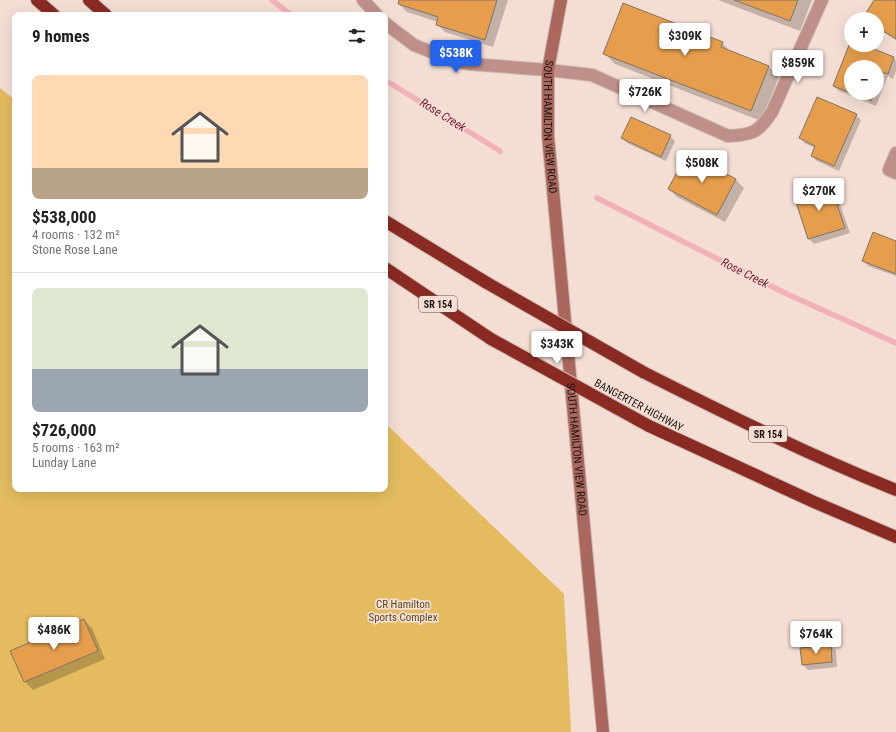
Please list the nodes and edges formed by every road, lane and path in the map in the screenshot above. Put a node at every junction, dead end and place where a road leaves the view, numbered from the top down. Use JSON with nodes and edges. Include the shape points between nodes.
{"nodes":[{"id":1,"x":37,"y":0,"type":"edge"},
{"id":2,"x":89,"y":0,"type":"edge"},
{"id":3,"x":363,"y":0,"type":"edge"},
{"id":4,"x":560,"y":0,"type":"edge"},
{"id":5,"x":822,"y":0,"type":"edge"},
{"id":6,"x":51,"y":12,"type":"edge"},
{"id":7,"x":103,"y":12,"type":"edge"},
{"id":8,"x":374,"y":12,"type":"edge"},
{"id":9,"x":388,"y":25,"type":"edge"},
{"id":10,"x":548,"y":70,"type":"junction"},
{"id":11,"x":896,"y":153,"type":"edge"},
{"id":12,"x":892,"y":172,"type":"edge"},
{"id":13,"x":388,"y":223,"type":"edge"},
{"id":14,"x":388,"y":270,"type":"edge"},
{"id":15,"x":896,"y":490,"type":"edge"},
{"id":16,"x":896,"y":537,"type":"edge"},
{"id":17,"x":603,"y":732,"type":"edge"}],
"edges":[{"from":1,"to":6,"type":"highway"},
{"from":2,"to":7,"type":"highway"},
{"from":3,"to":8,"type":"street"},
{"from":4,"to":10,"type":"street","name":"SOUTH HAMILTON VIEW ROAD"},
{"from":5,"to":10,"type":"street","via":[[772,112],[754,133],[728,136],[592,76]]},
{"from":9,"to":10,"type":"street","via":[[414,45],[454,61]]},
{"from":10,"to":17,"type":"street","name":"SOUTH HAMILTON VIEW ROAD","via":[[548,136]]},
{"from":11,"to":12,"type":"street"},
{"from":13,"to":15,"type":"highway","number":"SR 154","bridge":true,"via":[[643,372],[797,448]]},
{"from":14,"to":16,"type":"highway","name":"BANGERTER HIGHWAY","number":"SR 154","bridge":true,"via":[[491,339],[649,426]]}]}
